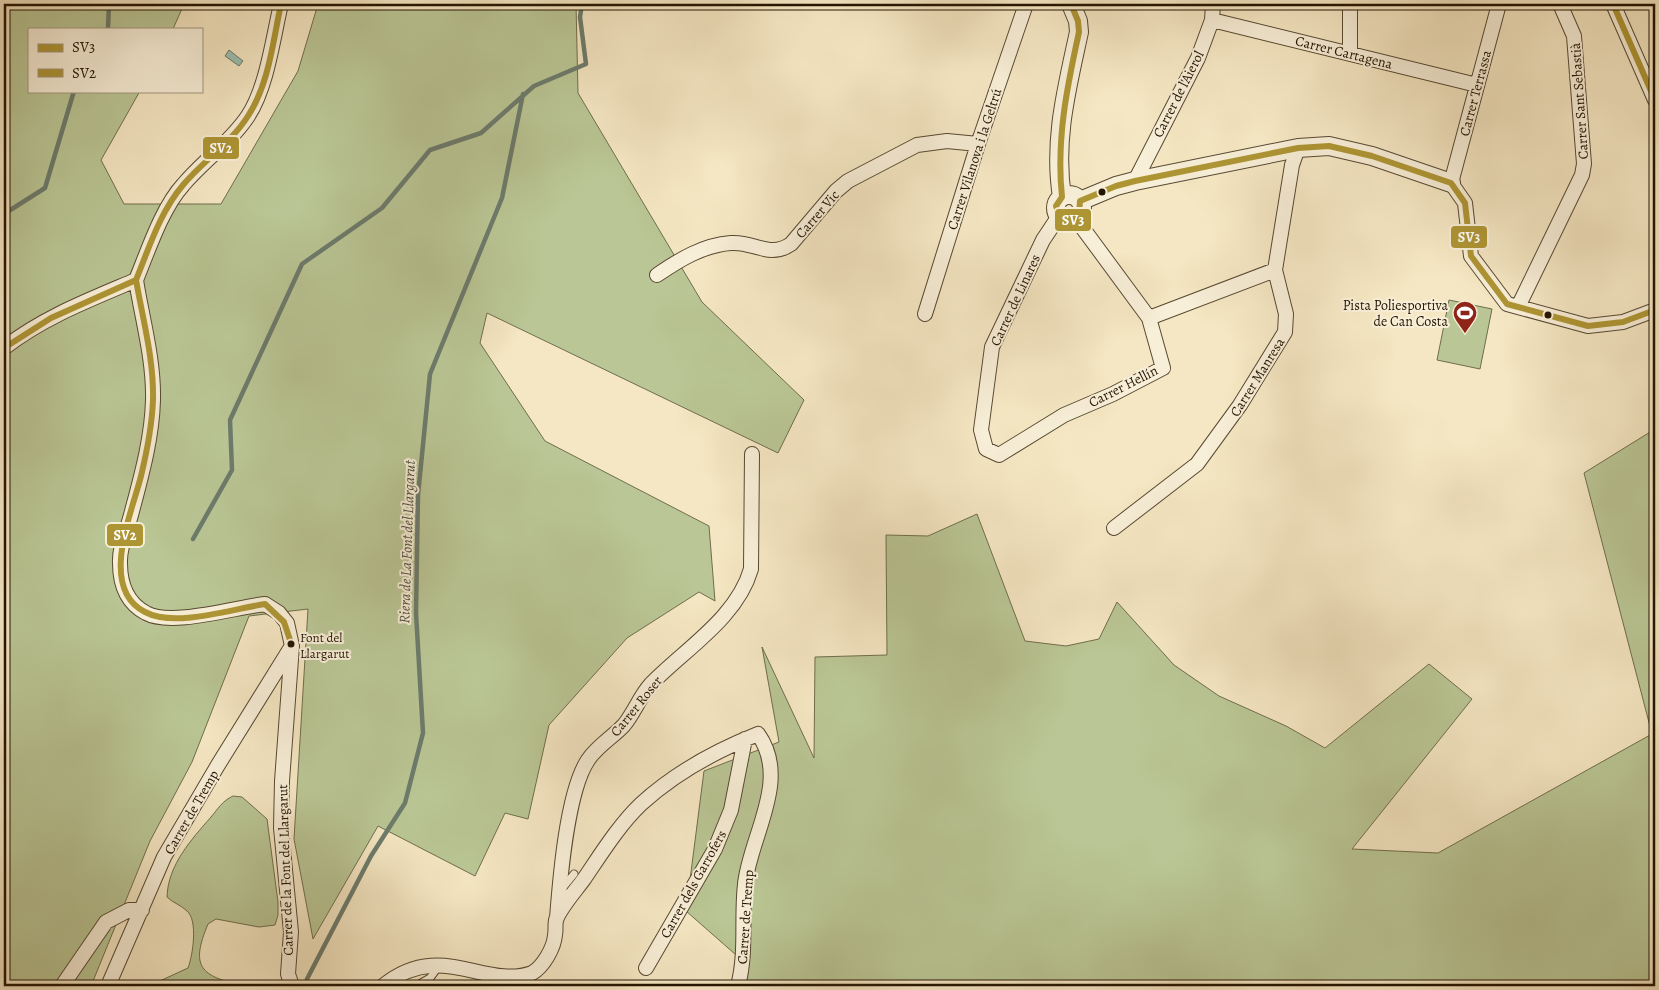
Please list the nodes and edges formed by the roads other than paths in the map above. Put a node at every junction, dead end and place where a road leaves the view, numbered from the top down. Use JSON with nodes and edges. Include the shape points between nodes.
{"nodes":[{"id":1,"x":281,"y":4,"type":"edge"},
{"id":2,"x":1026,"y":4,"type":"edge"},
{"id":3,"x":1071,"y":4,"type":"edge"},
{"id":4,"x":1213,"y":4,"type":"edge"},
{"id":5,"x":1350,"y":4,"type":"edge"},
{"id":6,"x":1499,"y":4,"type":"edge"},
{"id":7,"x":1560,"y":4,"type":"edge"},
{"id":8,"x":1614,"y":4,"type":"edge"},
{"id":9,"x":1212,"y":20,"type":"junction"},
{"id":10,"x":1350,"y":54,"type":"junction"},
{"id":11,"x":1477,"y":84,"type":"junction"},
{"id":12,"x":1655,"y":100,"type":"edge"},
{"id":13,"x":978,"y":144,"type":"junction"},
{"id":14,"x":1298,"y":148,"type":"junction"},
{"id":15,"x":1135,"y":181,"type":"junction"},
{"id":16,"x":1451,"y":182,"type":"junction"},
{"id":17,"x":1062,"y":197,"type":"junction"},
{"id":18,"x":1080,"y":200,"type":"junction"},
{"id":19,"x":1068,"y":217,"type":"junction"},
{"id":20,"x":1275,"y":270,"type":"junction"},
{"id":21,"x":657,"y":275,"type":"dead end"},
{"id":22,"x":136,"y":280,"type":"junction"},
{"id":23,"x":1518,"y":307,"type":"junction"},
{"id":24,"x":1655,"y":310,"type":"edge"},
{"id":25,"x":925,"y":314,"type":"dead end"},
{"id":26,"x":1149,"y":318,"type":"junction"},
{"id":27,"x":4,"y":348,"type":"edge"},
{"id":28,"x":986,"y":449,"type":"joint"},
{"id":29,"x":752,"y":454,"type":"dead end"},
{"id":30,"x":1114,"y":528,"type":"dead end"},
{"id":31,"x":292,"y":646,"type":"junction"},
{"id":32,"x":752,"y":737,"type":"junction"},
{"id":33,"x":574,"y":874,"type":"dead end"},
{"id":34,"x":559,"y":893,"type":"junction"},
{"id":35,"x":142,"y":910,"type":"junction"},
{"id":36,"x":556,"y":920,"type":"junction"},
{"id":37,"x":438,"y":967,"type":"junction"},
{"id":38,"x":646,"y":968,"type":"dead end"},
{"id":39,"x":62,"y":986,"type":"edge"},
{"id":40,"x":108,"y":986,"type":"edge"},
{"id":41,"x":292,"y":986,"type":"edge"},
{"id":42,"x":383,"y":986,"type":"edge"},
{"id":43,"x":416,"y":986,"type":"edge"},
{"id":44,"x":738,"y":986,"type":"edge"}],
"edges":[{"from":1,"to":22,"type":"street","via":[[260,90],[248,115],[230,138],[181,186],[166,211]]},
{"from":2,"to":13,"type":"street","name":"Carrer Vilanova i la Geltrú"},
{"from":3,"to":17,"type":"street","via":[[1079,32],[1060,122],[1058,172]]},
{"from":4,"to":9,"type":"street","name":"Carrer de l'Aierol"},
{"from":5,"to":10,"type":"street"},
{"from":6,"to":11,"type":"street","name":"Carrer Terrassa"},
{"from":7,"to":23,"type":"street","name":"Carrer Sant Sebastià","via":[[1574,36],[1584,164],[1582,175]]},
{"from":8,"to":12,"type":"street"},
{"from":9,"to":10,"type":"street","name":"Carrer Cartagena"},
{"from":9,"to":15,"type":"street","name":"Carrer de l'Aierol","via":[[1198,58]]},
{"from":10,"to":11,"type":"street","name":"Carrer Cartagena"},
{"from":11,"to":16,"type":"street","name":"Carrer Terrassa"},
{"from":13,"to":21,"type":"street","name":"Carrer Vic","via":[[947,141],[918,146],[848,181],[784,249],[768,252],[734,242],[717,244],[684,257]]},
{"from":13,"to":25,"type":"street","name":"Carrer Vilanova i la Geltrú"},
{"from":14,"to":15,"type":"street"},
{"from":14,"to":16,"type":"street","via":[[1329,146],[1372,156]]},
{"from":14,"to":20,"type":"street","name":"Carrer Manresa","via":[[1292,165]]},
{"from":15,"to":18,"type":"street"},
{"from":16,"to":23,"type":"street","via":[[1465,202],[1471,256],[1507,304]]},
{"from":17,"to":18,"type":"street","via":[[1072,195]]},
{"from":17,"to":19,"type":"street","via":[[1056,206]]},
{"from":18,"to":19,"type":"street","via":[[1082,211]]},
{"from":19,"to":26,"type":"street","name":"Carrer Hellín"},
{"from":19,"to":28,"type":"street","name":"Carrer de Linares","via":[[1043,240],[992,347],[981,430]]},
{"from":20,"to":26,"type":"street"},
{"from":20,"to":30,"type":"street","name":"Carrer Manresa","via":[[1286,314],[1285,332],[1240,405],[1196,464]]},
{"from":22,"to":27,"type":"street","via":[[63,311],[27,330]]},
{"from":22,"to":31,"type":"street","name":"Carrer de la Font del Llargarut","via":[[153,398],[150,434],[119,561],[122,583],[131,603],[147,614],[164,619],[265,604],[287,623]]},
{"from":23,"to":24,"type":"street","via":[[1588,326],[1623,322]]},
{"from":26,"to":28,"type":"street","name":"Carrer Hellín","via":[[1163,368],[1064,415],[999,455]]},
{"from":29,"to":34,"type":"street","name":"Carrer Roser","via":[[751,569],[746,586],[723,616],[649,686],[624,725],[589,759],[578,780]]},
{"from":31,"to":35,"type":"street","name":"Carrer de Tremp","via":[[164,857]]},
{"from":31,"to":41,"type":"street","name":"Carrer de la Font del Llargarut","via":[[282,781],[282,828],[291,932],[288,974]]},
{"from":32,"to":36,"type":"street","via":[[717,750],[671,779],[640,805],[606,846]]},
{"from":32,"to":38,"type":"street","name":"Carrer dels Garrofers","via":[[732,810],[715,849]]},
{"from":32,"to":44,"type":"street","name":"Carrer de Tremp","via":[[766,746],[770,769],[765,815],[744,885],[744,962]]},
{"from":33,"to":34,"type":"lane"},
{"from":34,"to":36,"type":"street","name":"Carrer Roser"},
{"from":35,"to":39,"type":"street","via":[[130,910],[106,922]]},
{"from":35,"to":40,"type":"street","name":"Carrer de Tremp"},
{"from":36,"to":37,"type":"street","via":[[555,938],[546,959],[532,973],[508,979]]},
{"from":37,"to":42,"type":"street","via":[[415,968],[396,975]]},
{"from":37,"to":43,"type":"lane","via":[[430,978]]}]}
